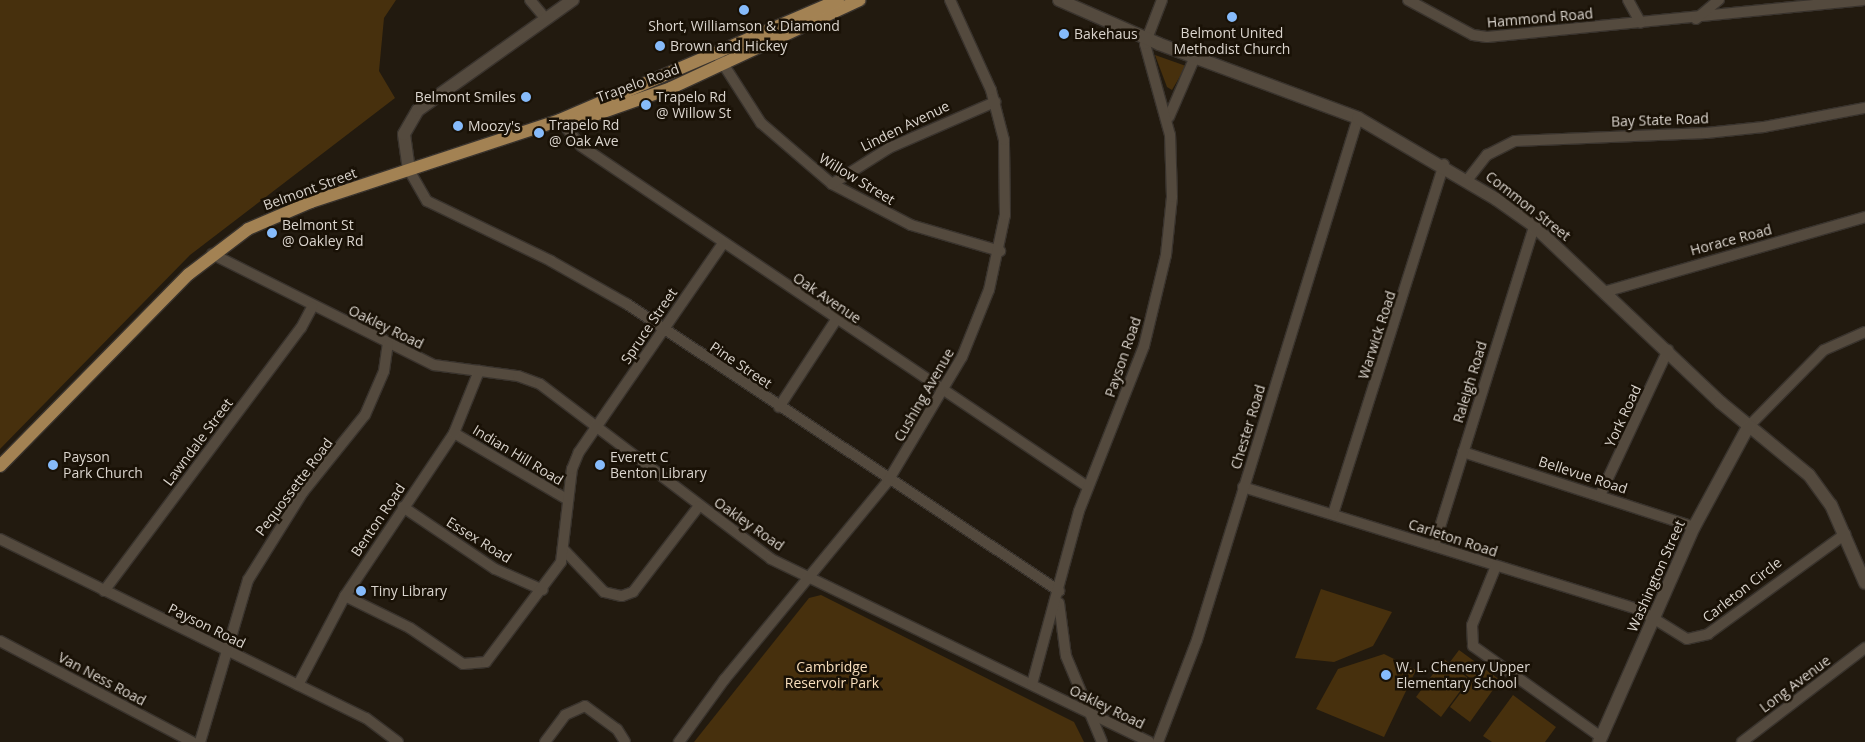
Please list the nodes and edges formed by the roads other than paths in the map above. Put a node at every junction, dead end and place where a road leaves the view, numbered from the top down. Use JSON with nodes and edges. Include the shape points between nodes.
{"nodes":[{"id":1,"x":530,"y":0,"type":"edge"},
{"id":2,"x":574,"y":0,"type":"edge"},
{"id":3,"x":838,"y":0,"type":"edge"},
{"id":4,"x":860,"y":0,"type":"edge"},
{"id":5,"x":950,"y":0,"type":"edge"},
{"id":6,"x":1059,"y":0,"type":"edge"},
{"id":7,"x":1162,"y":0,"type":"edge"},
{"id":8,"x":1408,"y":0,"type":"edge"},
{"id":9,"x":1628,"y":0,"type":"edge"},
{"id":10,"x":1718,"y":0,"type":"edge"},
{"id":11,"x":1862,"y":0,"type":"edge"},
{"id":12,"x":1787,"y":4,"type":"edge"},
{"id":13,"x":546,"y":19,"type":"junction"},
{"id":14,"x":1696,"y":19,"type":"junction"},
{"id":15,"x":1641,"y":22,"type":"junction"},
{"id":16,"x":1146,"y":38,"type":"junction"},
{"id":17,"x":1195,"y":58,"type":"junction"},
{"id":18,"x":721,"y":61,"type":"junction"},
{"id":19,"x":995,"y":102,"type":"junction"},
{"id":20,"x":1865,"y":108,"type":"edge"},
{"id":21,"x":1358,"y":118,"type":"junction"},
{"id":22,"x":560,"y":120,"type":"junction"},
{"id":23,"x":1168,"y":123,"type":"junction"},
{"id":24,"x":1444,"y":164,"type":"junction"},
{"id":25,"x":409,"y":170,"type":"junction"},
{"id":26,"x":1468,"y":179,"type":"junction"},
{"id":27,"x":832,"y":184,"type":"junction"},
{"id":28,"x":1865,"y":217,"type":"edge"},
{"id":29,"x":1534,"y":226,"type":"junction"},
{"id":30,"x":723,"y":242,"type":"junction"},
{"id":31,"x":1000,"y":252,"type":"junction"},
{"id":32,"x":212,"y":254,"type":"junction"},
{"id":33,"x":1604,"y":292,"type":"junction"},
{"id":34,"x":312,"y":307,"type":"junction"},
{"id":35,"x":836,"y":320,"type":"junction"},
{"id":36,"x":664,"y":329,"type":"junction"},
{"id":37,"x":1865,"y":332,"type":"edge"},
{"id":38,"x":388,"y":344,"type":"junction"},
{"id":39,"x":1668,"y":350,"type":"junction"},
{"id":40,"x":479,"y":371,"type":"junction"},
{"id":41,"x":943,"y":392,"type":"junction"},
{"id":42,"x":779,"y":407,"type":"junction"},
{"id":43,"x":598,"y":425,"type":"junction"},
{"id":44,"x":1748,"y":427,"type":"junction"},
{"id":45,"x":454,"y":433,"type":"junction"},
{"id":46,"x":1463,"y":452,"type":"junction"},
{"id":47,"x":0,"y":466,"type":"edge"},
{"id":48,"x":888,"y":481,"type":"junction"},
{"id":49,"x":1088,"y":487,"type":"junction"},
{"id":50,"x":1243,"y":487,"type":"junction"},
{"id":51,"x":1601,"y":493,"type":"junction"},
{"id":52,"x":568,"y":500,"type":"junction"},
{"id":53,"x":700,"y":506,"type":"junction"},
{"id":54,"x":402,"y":507,"type":"junction"},
{"id":55,"x":1333,"y":514,"type":"junction"},
{"id":56,"x":1694,"y":527,"type":"junction"},
{"id":57,"x":1845,"y":534,"type":"junction"},
{"id":58,"x":0,"y":540,"type":"edge"},
{"id":59,"x":1434,"y":546,"type":"junction"},
{"id":60,"x":564,"y":550,"type":"junction"},
{"id":61,"x":1496,"y":566,"type":"junction"},
{"id":62,"x":811,"y":579,"type":"junction"},
{"id":63,"x":1865,"y":583,"type":"edge"},
{"id":64,"x":543,"y":590,"type":"junction"},
{"id":65,"x":104,"y":591,"type":"junction"},
{"id":66,"x":1059,"y":591,"type":"junction"},
{"id":67,"x":345,"y":596,"type":"junction"},
{"id":68,"x":1653,"y":619,"type":"junction"},
{"id":69,"x":0,"y":640,"type":"edge"},
{"id":70,"x":1865,"y":648,"type":"edge"},
{"id":71,"x":229,"y":651,"type":"junction"},
{"id":72,"x":1032,"y":684,"type":"junction"},
{"id":73,"x":298,"y":685,"type":"junction"},
{"id":74,"x":1093,"y":717,"type":"junction"},
{"id":75,"x":1600,"y":739,"type":"edge"},
{"id":76,"x":192,"y":742,"type":"edge"},
{"id":77,"x":200,"y":742,"type":"edge"},
{"id":78,"x":398,"y":742,"type":"edge"},
{"id":79,"x":545,"y":742,"type":"edge"},
{"id":80,"x":625,"y":742,"type":"edge"},
{"id":81,"x":679,"y":742,"type":"edge"},
{"id":82,"x":1102,"y":742,"type":"edge"},
{"id":83,"x":1149,"y":742,"type":"edge"},
{"id":84,"x":1158,"y":742,"type":"edge"},
{"id":85,"x":1742,"y":742,"type":"edge"}],
"edges":[{"from":1,"to":13,"type":"street"},
{"from":2,"to":13,"type":"main road"},
{"from":3,"to":18,"type":"main road","name":"Trapelo Road"},
{"from":4,"to":18,"type":"main road","name":"Trapelo Road"},
{"from":5,"to":19,"type":"street","name":"Cushing Avenue"},
{"from":6,"to":16,"type":"main road","name":"Common Street"},
{"from":7,"to":16,"type":"street"},
{"from":8,"to":15,"type":"street","name":"Hammond Road","via":[[1473,35],[1487,37]]},
{"from":9,"to":15,"type":"street"},
{"from":10,"to":14,"type":"street"},
{"from":11,"to":12,"type":"street","name":"Hammond Road"},
{"from":12,"to":14,"type":"street","name":"Hammond Road"},
{"from":13,"to":25,"type":"main road","via":[[418,110],[404,134]]},
{"from":14,"to":15,"type":"street","name":"Hammond Road"},
{"from":16,"to":17,"type":"main road","name":"Common Street"},
{"from":16,"to":23,"type":"street","name":"Payson Road","via":[[1146,56]]},
{"from":17,"to":21,"type":"main road","name":"Common Street"},
{"from":17,"to":23,"type":"street","name":"Payson Road","via":[[1174,99]]},
{"from":18,"to":22,"type":"main road","name":"Trapelo Road"},
{"from":18,"to":27,"type":"street","name":"Willow Street","via":[[761,123]]},
{"from":19,"to":27,"type":"street","name":"Linden Avenue","via":[[889,148]]},
{"from":19,"to":31,"type":"street","name":"Cushing Avenue","via":[[1008,176]]},
{"from":20,"to":26,"type":"street","name":"Bay State Road","via":[[1755,128],[1515,141],[1487,155]]},
{"from":21,"to":24,"type":"main road","name":"Common Street"},
{"from":21,"to":50,"type":"street","name":"Chester Road"},
{"from":22,"to":25,"type":"main road","name":"Trapelo Road"},
{"from":22,"to":30,"type":"street","name":"Oak Avenue","via":[[578,144]]},
{"from":23,"to":49,"type":"street","name":"Payson Road","via":[[1172,204],[1156,300],[1144,346]]},
{"from":24,"to":26,"type":"main road","name":"Common Street"},
{"from":24,"to":55,"type":"street","name":"Warwick Road"},
{"from":25,"to":32,"type":"main road","name":"Belmont Street","via":[[278,214]]},
{"from":25,"to":36,"type":"street","name":"Pine Street","via":[[427,201],[551,261]]},
{"from":26,"to":29,"type":"main road","name":"Common Street"},
{"from":27,"to":31,"type":"street","name":"Willow Street","via":[[911,225]]},
{"from":28,"to":33,"type":"street","name":"Horace Road"},
{"from":29,"to":33,"type":"main road","name":"Common Street"},
{"from":29,"to":46,"type":"street","name":"Raleigh Road"},
{"from":30,"to":35,"type":"street","name":"Oak Avenue"},
{"from":30,"to":36,"type":"street","name":"Spruce Street"},
{"from":31,"to":41,"type":"street","name":"Cushing Avenue","via":[[978,321]]},
{"from":32,"to":34,"type":"street","name":"Oakley Road"},
{"from":32,"to":47,"type":"main road","name":"Belmont Street"},
{"from":33,"to":39,"type":"main road","name":"Common Street"},
{"from":34,"to":38,"type":"street","name":"Oakley Road"},
{"from":34,"to":65,"type":"street","name":"Lawndale Street","via":[[301,328]]},
{"from":35,"to":41,"type":"street","name":"Oak Avenue"},
{"from":35,"to":42,"type":"street"},
{"from":36,"to":42,"type":"street","name":"Pine Street"},
{"from":36,"to":43,"type":"street","name":"Spruce Street"},
{"from":37,"to":44,"type":"street","via":[[1824,350]]},
{"from":38,"to":40,"type":"street","name":"Oakley Road","via":[[434,366]]},
{"from":38,"to":71,"type":"street","name":"Pequossette Road","via":[[384,371],[365,415],[304,492],[248,580]]},
{"from":39,"to":44,"type":"main road","name":"Common Street"},
{"from":39,"to":51,"type":"street","name":"York Road"},
{"from":40,"to":43,"type":"street","name":"Oakley Road","via":[[518,376],[540,384]]},
{"from":40,"to":45,"type":"street","name":"Benton Road"},
{"from":41,"to":48,"type":"street","name":"Cushing Avenue"},
{"from":41,"to":49,"type":"street","name":"Oak Avenue"},
{"from":42,"to":48,"type":"street","name":"Pine Street"},
{"from":43,"to":52,"type":"street","name":"Spruce Street","via":[[572,469]]},
{"from":43,"to":53,"type":"street","name":"Oakley Road"},
{"from":44,"to":56,"type":"main road","name":"Washington Street"},
{"from":44,"to":57,"type":"main road","name":"Common Street","via":[[1809,475]]},
{"from":45,"to":52,"type":"street","name":"Indian Hill Road"},
{"from":45,"to":54,"type":"street","name":"Benton Road"},
{"from":46,"to":51,"type":"street","name":"Bellevue Road"},
{"from":46,"to":59,"type":"street","name":"Raleigh Road"},
{"from":48,"to":62,"type":"street","name":"Cushing Avenue"},
{"from":48,"to":66,"type":"street","name":"Pine Street"},
{"from":49,"to":66,"type":"street","name":"Payson Road"},
{"from":50,"to":55,"type":"street","name":"Carleton Road"},
{"from":50,"to":84,"type":"street","name":"Chester Road","via":[[1197,640]]},
{"from":51,"to":56,"type":"street","name":"Bellevue Road"},
{"from":52,"to":60,"type":"street","name":"Spruce Street"},
{"from":53,"to":60,"type":"street","via":[[633,592],[622,596],[598,587]]},
{"from":53,"to":62,"type":"street","name":"Oakley Road","via":[[747,543]]},
{"from":54,"to":64,"type":"street","name":"Essex Road","via":[[496,569]]},
{"from":54,"to":67,"type":"street","name":"Benton Road"},
{"from":55,"to":59,"type":"street","name":"Carleton Road"},
{"from":56,"to":68,"type":"main road","name":"Washington Street"},
{"from":57,"to":63,"type":"main road","name":"Common Street"},
{"from":57,"to":68,"type":"street","name":"Carleton Circle","via":[[1708,634],[1687,639]]},
{"from":58,"to":65,"type":"street","name":"Payson Road"},
{"from":59,"to":61,"type":"street","name":"Carleton Road"},
{"from":60,"to":64,"type":"street"},
{"from":61,"to":68,"type":"street","name":"Carleton Road","via":[[1640,610]]},
{"from":61,"to":75,"type":"street","via":[[1472,626],[1473,646]]},
{"from":62,"to":72,"type":"street","name":"Oakley Road"},
{"from":62,"to":81,"type":"street","name":"Cushing Avenue","via":[[724,680]]},
{"from":64,"to":67,"type":"street","via":[[486,662],[473,666]]},
{"from":65,"to":71,"type":"street","name":"Payson Road"},
{"from":66,"to":72,"type":"street","name":"Payson Road"},
{"from":66,"to":74,"type":"street","name":"Payson Road","via":[[1060,629],[1066,656]]},
{"from":67,"to":73,"type":"street","name":"Benton Road"},
{"from":68,"to":75,"type":"main road","name":"Washington Street"},
{"from":69,"to":76,"type":"street","name":"Van Ness Road"},
{"from":70,"to":85,"type":"street","name":"Long Avenue"},
{"from":71,"to":73,"type":"street","name":"Payson Road"},
{"from":71,"to":77,"type":"street","name":"Pequossette Road"},
{"from":72,"to":74,"type":"street","name":"Oakley Road"},
{"from":73,"to":78,"type":"street","name":"Payson Road","via":[[366,718]]},
{"from":74,"to":82,"type":"street","name":"Payson Road"},
{"from":74,"to":83,"type":"street","name":"Oakley Road"},
{"from":79,"to":80,"type":"street","via":[[565,715],[586,706],[617,729]]}]}
